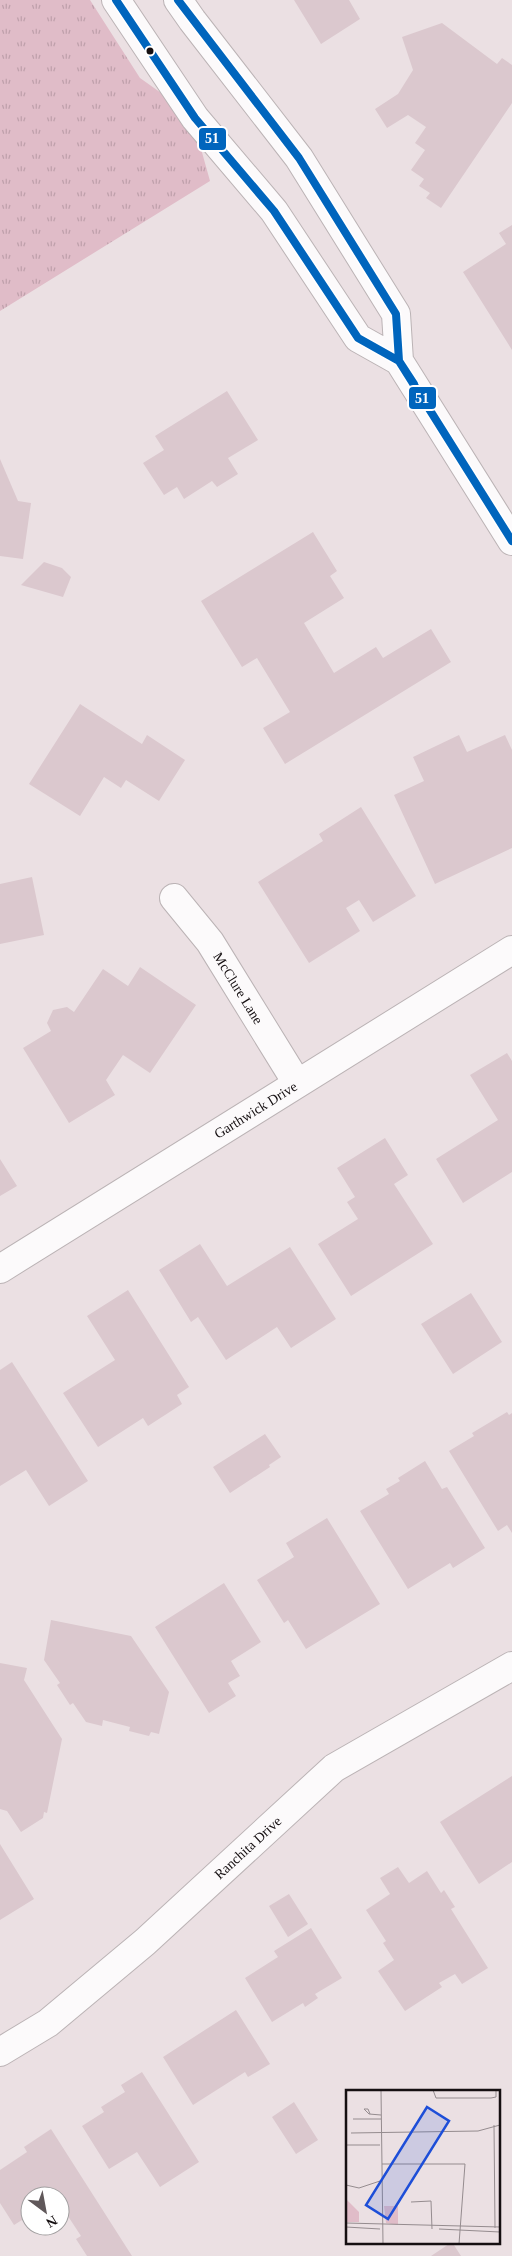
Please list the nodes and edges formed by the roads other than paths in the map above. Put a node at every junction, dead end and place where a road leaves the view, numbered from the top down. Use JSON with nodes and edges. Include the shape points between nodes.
{"nodes":[{"id":1,"x":116,"y":0,"type":"edge"},
{"id":2,"x":178,"y":0,"type":"edge"},
{"id":3,"x":399,"y":361,"type":"junction"},
{"id":4,"x":512,"y":541,"type":"edge"},
{"id":5,"x":174,"y":898,"type":"dead end"},
{"id":6,"x":512,"y":950,"type":"edge"},
{"id":7,"x":297,"y":1083,"type":"junction"},
{"id":8,"x":0,"y":1269,"type":"edge"},
{"id":9,"x":512,"y":1666,"type":"edge"},
{"id":10,"x":0,"y":2052,"type":"edge"}],
"edges":[{"from":1,"to":3,"type":"street","via":[[195,118],[274,211],[358,338]]},
{"from":2,"to":3,"type":"street","via":[[299,158],[396,314]]},
{"from":3,"to":4,"type":"street"},
{"from":5,"to":7,"type":"street","name":"McClure Lane","via":[[210,942]]},
{"from":6,"to":7,"type":"street","name":"Garthwick Drive"},
{"from":7,"to":8,"type":"street","name":"Garthwick Drive"},
{"from":9,"to":10,"type":"street","name":"Ranchita Drive","via":[[334,1768],[145,1942],[48,2023]]}]}
